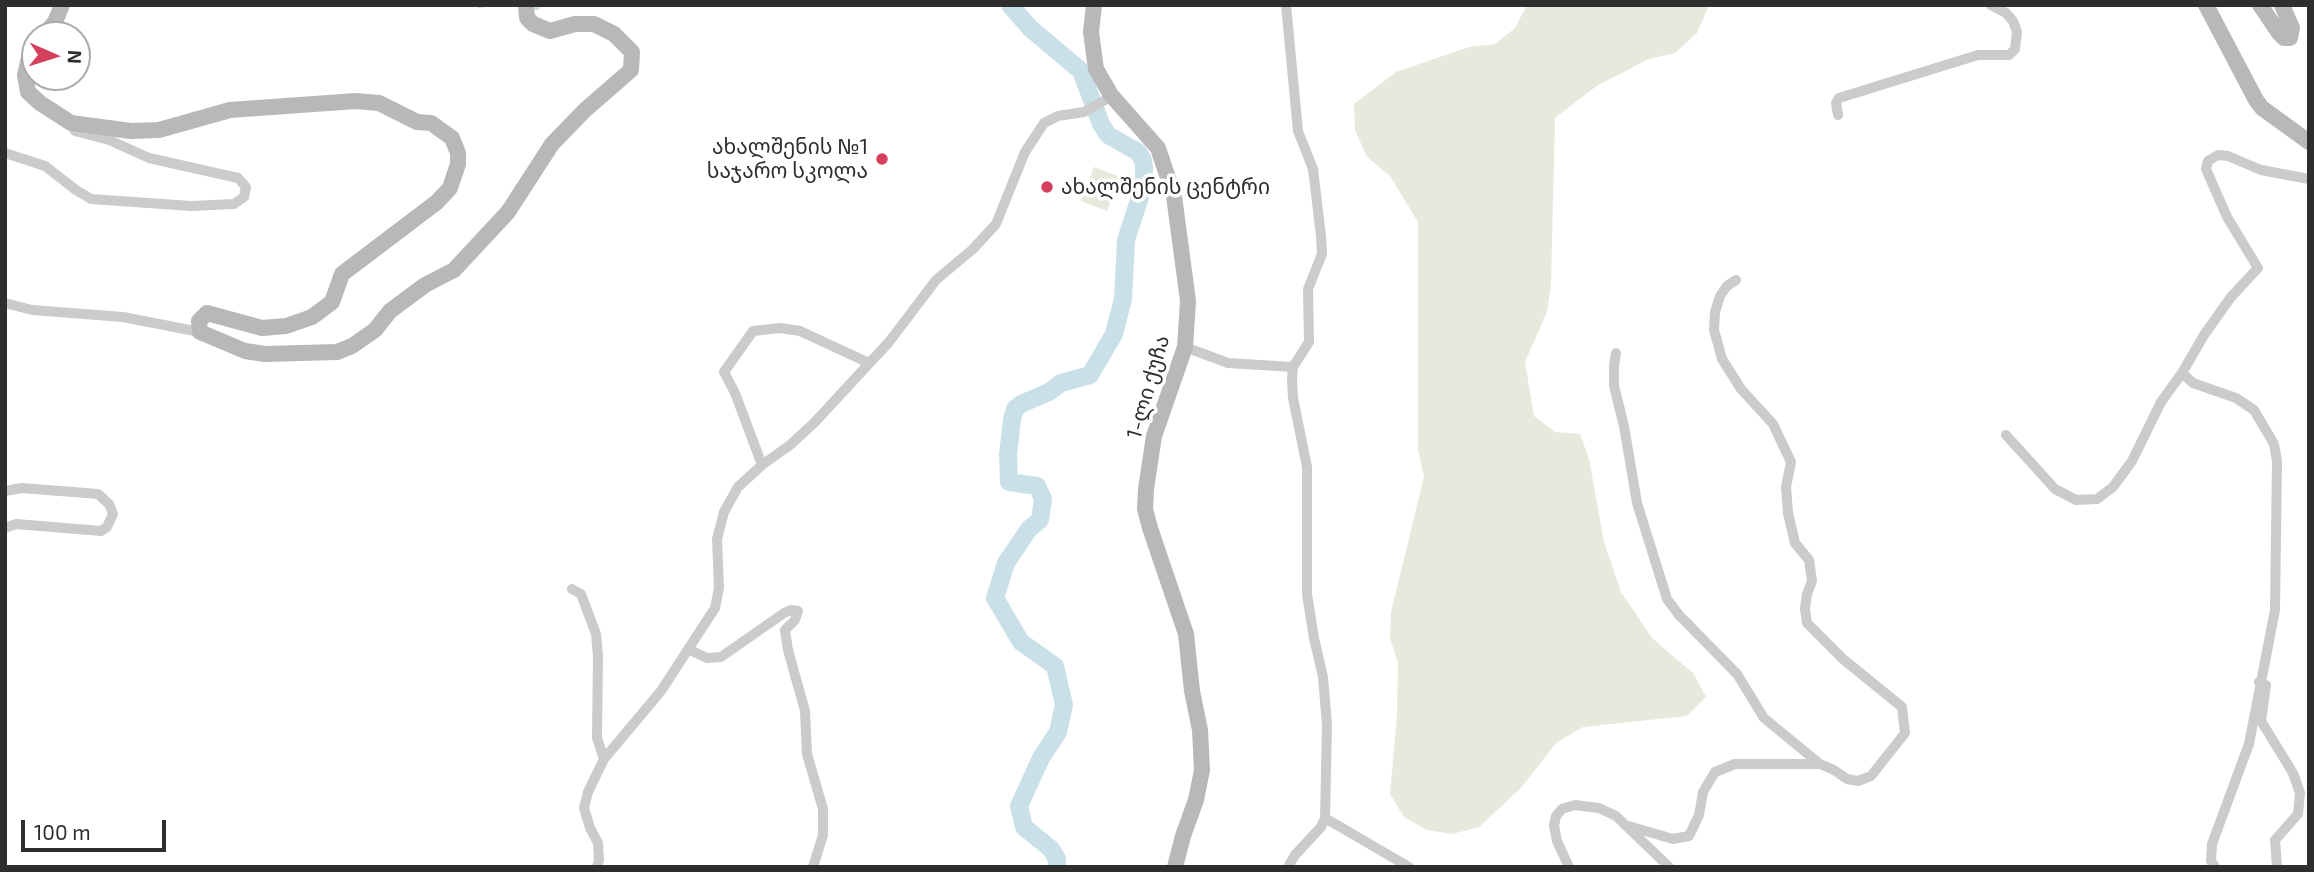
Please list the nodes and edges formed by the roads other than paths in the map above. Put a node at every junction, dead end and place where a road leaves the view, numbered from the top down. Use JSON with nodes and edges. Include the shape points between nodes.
{"nodes":[{"id":1,"x":526,"y":5,"type":"edge"},
{"id":2,"x":1094,"y":5,"type":"edge"},
{"id":3,"x":1286,"y":5,"type":"edge"},
{"id":4,"x":2206,"y":5,"type":"edge"},
{"id":5,"x":2260,"y":5,"type":"edge"},
{"id":6,"x":2282,"y":5,"type":"edge"},
{"id":7,"x":1993,"y":6,"type":"edge"},
{"id":8,"x":28,"y":91,"type":"edge"},
{"id":9,"x":1109,"y":97,"type":"junction"},
{"id":10,"x":1838,"y":115,"type":"dead end"},
{"id":11,"x":71,"y":123,"type":"junction"},
{"id":12,"x":2309,"y":142,"type":"edge"},
{"id":13,"x":5,"y":153,"type":"edge"},
{"id":14,"x":2309,"y":179,"type":"edge"},
{"id":15,"x":1736,"y":280,"type":"dead end"},
{"id":16,"x":5,"y":303,"type":"edge"},
{"id":17,"x":200,"y":332,"type":"junction"},
{"id":18,"x":1185,"y":347,"type":"junction"},
{"id":19,"x":1616,"y":353,"type":"dead end"},
{"id":20,"x":869,"y":363,"type":"junction"},
{"id":21,"x":1293,"y":367,"type":"junction"},
{"id":22,"x":2182,"y":373,"type":"junction"},
{"id":23,"x":2006,"y":435,"type":"dead end"},
{"id":24,"x":762,"y":465,"type":"junction"},
{"id":25,"x":5,"y":491,"type":"edge"},
{"id":26,"x":5,"y":528,"type":"edge"},
{"id":27,"x":572,"y":589,"type":"dead end"},
{"id":28,"x":690,"y":650,"type":"junction"},
{"id":29,"x":2259,"y":682,"type":"junction"},
{"id":30,"x":604,"y":759,"type":"junction"},
{"id":31,"x":1820,"y":764,"type":"junction"},
{"id":32,"x":1325,"y":818,"type":"junction"},
{"id":33,"x":1625,"y":825,"type":"junction"},
{"id":34,"x":597,"y":867,"type":"edge"},
{"id":35,"x":813,"y":867,"type":"edge"},
{"id":36,"x":1175,"y":867,"type":"edge"},
{"id":37,"x":1288,"y":867,"type":"edge"},
{"id":38,"x":1409,"y":867,"type":"edge"},
{"id":39,"x":1569,"y":867,"type":"edge"},
{"id":40,"x":1669,"y":867,"type":"edge"},
{"id":41,"x":2215,"y":867,"type":"edge"},
{"id":42,"x":2277,"y":867,"type":"edge"}],
"edges":[{"from":1,"to":17,"type":"street","via":[[527,18],[550,31],[594,24],[614,34],[632,52],[631,70],[552,144],[508,212],[454,270],[425,285],[390,311],[375,330],[337,352],[265,354],[245,351]]},
{"from":2,"to":9,"type":"street","name":"1-ლი ქუჩა","via":[[1093,52]]},
{"from":3,"to":21,"type":"street","via":[[1298,131],[1313,169],[1322,245],[1308,289],[1309,342]]},
{"from":4,"to":12,"type":"street","via":[[2262,108]]},
{"from":5,"to":6,"type":"street","via":[[2279,33],[2290,38],[2292,28]]},
{"from":7,"to":10,"type":"street","via":[[2006,13],[2017,32],[2015,49],[2008,55],[1978,55],[1839,98]]},
{"from":8,"to":11,"type":"street"},
{"from":9,"to":18,"type":"street","name":"1-ლი ქუჩა","via":[[1158,148],[1174,196],[1188,301]]},
{"from":9,"to":20,"type":"street","via":[[1092,109],[1044,123],[1025,152],[996,224],[936,280]]},
{"from":11,"to":13,"type":"street","via":[[75,131],[149,158],[238,178],[246,187],[244,197],[234,204],[191,206],[91,199],[45,166]]},
{"from":11,"to":17,"type":"street","via":[[159,130],[230,110],[356,101],[379,103],[417,122],[432,123],[452,138],[458,164],[450,188],[342,274],[332,302],[312,317],[286,327],[262,328],[206,313],[199,321]]},
{"from":14,"to":22,"type":"street","via":[[2261,170],[2228,156],[2208,160],[2206,169],[2227,217],[2258,268],[2216,318]]},
{"from":15,"to":31,"type":"street","via":[[1720,296],[1714,330],[1722,359],[1773,424],[1791,462],[1786,487],[1788,513],[1796,543],[1809,560],[1812,581],[1805,609],[1807,623],[1902,707],[1905,733],[1871,776],[1858,782]]},
{"from":16,"to":17,"type":"street","via":[[32,310],[123,317]]},
{"from":18,"to":21,"type":"street","via":[[1228,363]]},
{"from":18,"to":36,"type":"street","name":"1-ლი ქუჩა","via":[[1154,436],[1146,499],[1150,528],[1186,634],[1200,730],[1202,770]]},
{"from":19,"to":31,"type":"street","via":[[1614,386],[1637,503],[1667,599],[1737,674],[1764,719]]},
{"from":20,"to":24,"type":"street","via":[[806,431]]},
{"from":20,"to":24,"type":"street","via":[[800,331],[753,331],[724,372]]},
{"from":21,"to":32,"type":"street","via":[[1293,398],[1307,467],[1307,594],[1327,725]]},
{"from":22,"to":23,"type":"street","via":[[2161,402],[2132,461],[2113,487],[2097,499],[2076,500],[2055,489]]},
{"from":22,"to":29,"type":"street","via":[[2193,383],[2236,398],[2254,410],[2274,444],[2275,610]]},
{"from":24,"to":28,"type":"street","via":[[738,487],[724,512],[717,539],[715,608]]},
{"from":25,"to":26,"type":"street","via":[[22,488],[98,494],[113,514],[101,531],[16,524]]},
{"from":27,"to":30,"type":"street","via":[[581,594],[596,634],[597,738]]},
{"from":28,"to":30,"type":"street"},
{"from":28,"to":35,"type":"street","via":[[707,658],[721,657],[784,613],[798,611],[785,629],[805,712],[807,754],[823,809],[823,835]]},
{"from":29,"to":41,"type":"street","via":[[2249,744],[2211,844]]},
{"from":29,"to":42,"type":"street","via":[[2266,685],[2262,721],[2300,793],[2298,814],[2275,840]]},
{"from":30,"to":34,"type":"street","via":[[584,808],[598,843]]},
{"from":31,"to":33,"type":"street","via":[[1735,764],[1715,772],[1703,792],[1689,836],[1673,839]]},
{"from":32,"to":37,"type":"street"},
{"from":32,"to":38,"type":"street"},
{"from":33,"to":39,"type":"street","via":[[1599,808],[1575,805],[1562,809],[1554,826]]},
{"from":33,"to":40,"type":"street"}]}
